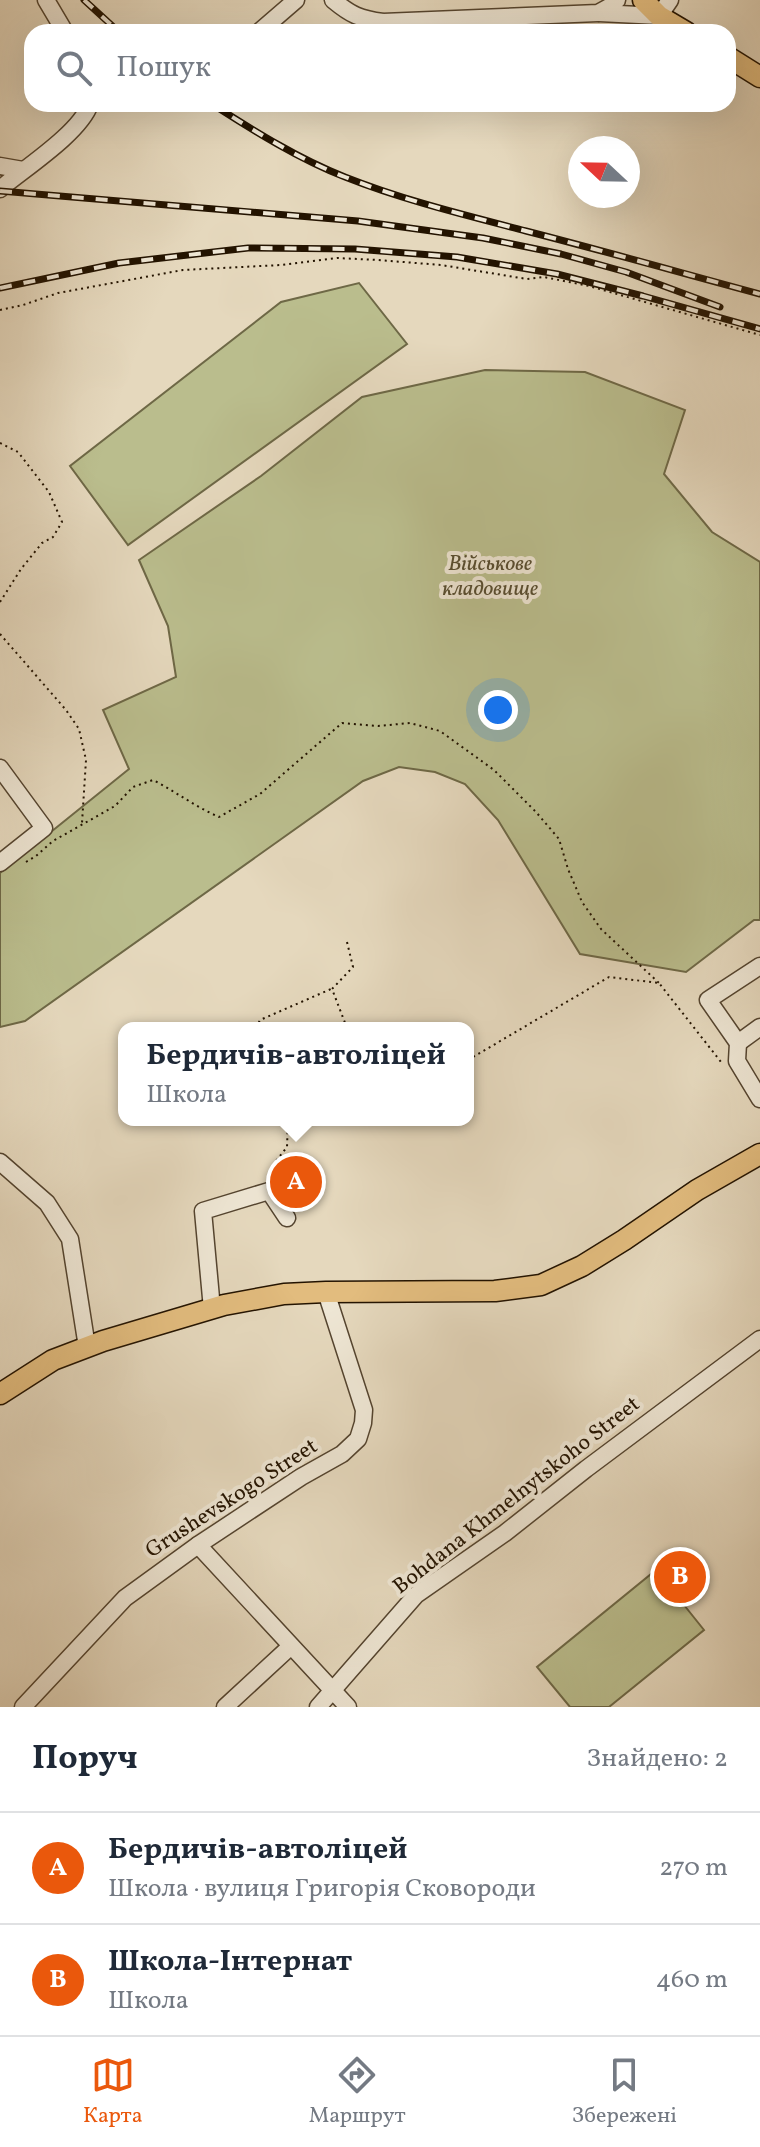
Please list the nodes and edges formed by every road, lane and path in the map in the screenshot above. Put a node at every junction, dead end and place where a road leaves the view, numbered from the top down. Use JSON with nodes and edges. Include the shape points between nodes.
{"nodes":[{"id":1,"x":46,"y":0,"type":"edge"},
{"id":2,"x":296,"y":0,"type":"edge"},
{"id":3,"x":333,"y":0,"type":"edge"},
{"id":4,"x":617,"y":0,"type":"edge"},
{"id":5,"x":643,"y":0,"type":"edge"},
{"id":6,"x":665,"y":8,"type":"edge"},
{"id":7,"x":584,"y":9,"type":"edge"},
{"id":8,"x":60,"y":24,"type":"edge"},
{"id":9,"x":268,"y":24,"type":"edge"},
{"id":10,"x":679,"y":24,"type":"edge"},
{"id":11,"x":736,"y":62,"type":"edge"},
{"id":12,"x":760,"y":77,"type":"edge"},
{"id":13,"x":87,"y":112,"type":"edge"},
{"id":14,"x":0,"y":166,"type":"edge"},
{"id":15,"x":23,"y":170,"type":"junction"},
{"id":16,"x":0,"y":189,"type":"edge"},
{"id":17,"x":0,"y":310,"type":"edge"},
{"id":18,"x":760,"y":335,"type":"edge"},
{"id":19,"x":0,"y":443,"type":"edge"},
{"id":20,"x":0,"y":602,"type":"edge"},
{"id":21,"x":0,"y":634,"type":"edge"},
{"id":22,"x":0,"y":768,"type":"edge"},
{"id":23,"x":82,"y":825,"type":"junction"},
{"id":24,"x":0,"y":863,"type":"edge"},
{"id":25,"x":24,"y":864,"type":"dead end"},
{"id":26,"x":347,"y":942,"type":"dead end"},
{"id":27,"x":760,"y":966,"type":"edge"},
{"id":28,"x":659,"y":983,"type":"junction"},
{"id":29,"x":332,"y":989,"type":"junction"},
{"id":30,"x":259,"y":1022,"type":"edge"},
{"id":31,"x":345,"y":1022,"type":"edge"},
{"id":32,"x":760,"y":1027,"type":"edge"},
{"id":33,"x":738,"y":1043,"type":"junction"},
{"id":34,"x":474,"y":1056,"type":"edge"},
{"id":35,"x":727,"y":1069,"type":"dead end"},
{"id":36,"x":760,"y":1099,"type":"edge"},
{"id":37,"x":288,"y":1126,"type":"edge"},
{"id":38,"x":757,"y":1154,"type":"edge"},
{"id":39,"x":0,"y":1162,"type":"edge"},
{"id":40,"x":269,"y":1191,"type":"junction"},
{"id":41,"x":287,"y":1218,"type":"dead end"},
{"id":42,"x":326,"y":1292,"type":"junction"},
{"id":43,"x":212,"y":1309,"type":"junction"},
{"id":44,"x":760,"y":1339,"type":"edge"},
{"id":45,"x":87,"y":1347,"type":"junction"},
{"id":46,"x":0,"y":1394,"type":"edge"},
{"id":47,"x":198,"y":1545,"type":"junction"},
{"id":48,"x":291,"y":1646,"type":"junction"},
{"id":49,"x":331,"y":1690,"type":"junction"},
{"id":50,"x":23,"y":1707,"type":"edge"},
{"id":51,"x":225,"y":1707,"type":"edge"},
{"id":52,"x":318,"y":1707,"type":"edge"},
{"id":53,"x":348,"y":1707,"type":"edge"}],
"edges":[{"from":1,"to":8,"type":"street"},
{"from":2,"to":9,"type":"street"},
{"from":3,"to":7,"type":"street","via":[[360,19],[383,22]]},
{"from":4,"to":7,"type":"street","via":[[609,7]]},
{"from":5,"to":6,"type":"main road"},
{"from":6,"to":7,"type":"street"},
{"from":6,"to":10,"type":"main road"},
{"from":11,"to":12,"type":"main road"},
{"from":13,"to":15,"type":"street"},
{"from":14,"to":15,"type":"street"},
{"from":15,"to":16,"type":"street"},
{"from":17,"to":18,"type":"path","via":[[58,293],[183,270],[337,258],[544,277]]},
{"from":19,"to":20,"type":"path","via":[[18,452],[49,492],[62,522]]},
{"from":21,"to":23,"type":"path","via":[[79,729],[86,760]]},
{"from":22,"to":24,"type":"street","via":[[44,828]]},
{"from":23,"to":25,"type":"path"},
{"from":23,"to":28,"type":"path","via":[[115,806],[133,787],[153,780],[219,817],[260,794],[342,723],[410,723],[440,731],[494,770],[536,812],[559,839],[582,902],[601,929]]},
{"from":26,"to":29,"type":"path","via":[[353,967]]},
{"from":27,"to":33,"type":"street","via":[[708,1000]]},
{"from":28,"to":34,"type":"path","via":[[609,977]]},
{"from":28,"to":35,"type":"path"},
{"from":29,"to":30,"type":"path"},
{"from":29,"to":31,"type":"path"},
{"from":32,"to":33,"type":"street"},
{"from":33,"to":36,"type":"street","via":[[737,1061]]},
{"from":37,"to":40,"type":"path","via":[[287,1147],[276,1161]]},
{"from":38,"to":42,"type":"main road","via":[[582,1266],[541,1285],[495,1291]]},
{"from":39,"to":45,"type":"street","via":[[47,1203],[70,1239]]},
{"from":40,"to":41,"type":"street"},
{"from":40,"to":43,"type":"street","via":[[203,1211]]},
{"from":42,"to":43,"type":"main road","via":[[284,1294]]},
{"from":42,"to":47,"type":"street","name":"Grushevskogo Street","via":[[364,1410],[358,1439]]},
{"from":43,"to":45,"type":"main road"},
{"from":44,"to":49,"type":"street","name":"Bohdana Khmelnytskoho Street","via":[[416,1595]]},
{"from":45,"to":46,"type":"main road","via":[[53,1360]]},
{"from":47,"to":48,"type":"street"},
{"from":47,"to":50,"type":"street","name":"Grushevskogo Street","via":[[125,1598]]},
{"from":48,"to":49,"type":"street"},
{"from":48,"to":51,"type":"street"},
{"from":49,"to":52,"type":"street","name":"Bohdana Khmelnytskoho Street"},
{"from":49,"to":53,"type":"street"}]}
